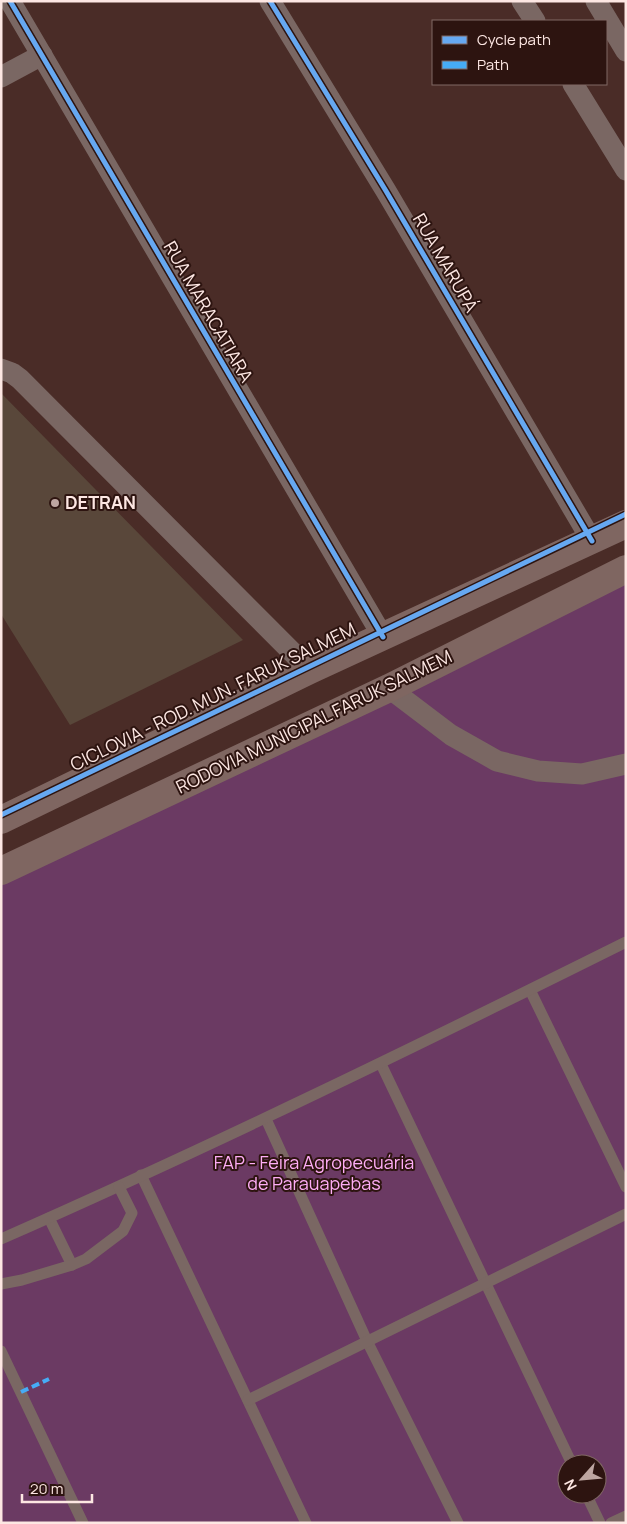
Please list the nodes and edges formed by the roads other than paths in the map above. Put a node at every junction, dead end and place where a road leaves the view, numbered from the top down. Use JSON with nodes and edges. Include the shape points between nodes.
{"nodes":[{"id":1,"x":10,"y":1,"type":"edge"},
{"id":2,"x":270,"y":1,"type":"edge"},
{"id":3,"x":522,"y":1,"type":"edge"},
{"id":4,"x":596,"y":1,"type":"edge"},
{"id":5,"x":534,"y":20,"type":"edge"},
{"id":6,"x":626,"y":51,"type":"edge"},
{"id":7,"x":42,"y":55,"type":"junction"},
{"id":8,"x":1,"y":77,"type":"edge"},
{"id":9,"x":574,"y":85,"type":"edge"},
{"id":10,"x":626,"y":170,"type":"edge"},
{"id":11,"x":1,"y":369,"type":"edge"},
{"id":12,"x":626,"y":524,"type":"edge"},
{"id":13,"x":592,"y":541,"type":"junction"},
{"id":14,"x":626,"y":569,"type":"edge"},
{"id":15,"x":383,"y":637,"type":"junction"},
{"id":16,"x":310,"y":670,"type":"junction"},
{"id":17,"x":389,"y":688,"type":"junction"},
{"id":18,"x":626,"y":764,"type":"edge"},
{"id":19,"x":1,"y":820,"type":"edge"},
{"id":20,"x":1,"y":872,"type":"edge"},
{"id":21,"x":626,"y":942,"type":"edge"},
{"id":22,"x":530,"y":990,"type":"junction"},
{"id":23,"x":382,"y":1064,"type":"junction"},
{"id":24,"x":266,"y":1119,"type":"junction"},
{"id":25,"x":141,"y":1175,"type":"junction"},
{"id":26,"x":119,"y":1187,"type":"junction"},
{"id":27,"x":626,"y":1187,"type":"edge"},
{"id":28,"x":626,"y":1214,"type":"edge"},
{"id":29,"x":49,"y":1218,"type":"junction"},
{"id":30,"x":1,"y":1239,"type":"edge"},
{"id":31,"x":72,"y":1265,"type":"junction"},
{"id":32,"x":1,"y":1284,"type":"edge"},
{"id":33,"x":487,"y":1284,"type":"junction"},
{"id":34,"x":367,"y":1341,"type":"junction"},
{"id":35,"x":1,"y":1352,"type":"edge"},
{"id":36,"x":248,"y":1400,"type":"junction"},
{"id":37,"x":567,"y":1454,"type":"edge"},
{"id":38,"x":591,"y":1504,"type":"edge"},
{"id":39,"x":626,"y":1516,"type":"edge"},
{"id":40,"x":83,"y":1523,"type":"edge"},
{"id":41,"x":306,"y":1523,"type":"edge"},
{"id":42,"x":458,"y":1523,"type":"edge"},
{"id":43,"x":600,"y":1523,"type":"edge"},
{"id":44,"x":611,"y":1523,"type":"edge"}],
"edges":[{"from":1,"to":7,"type":"street","name":"RUA MARACATIARA"},
{"from":2,"to":13,"type":"street","name":"RUA MARUPÁ"},
{"from":3,"to":5,"type":"street"},
{"from":4,"to":6,"type":"street"},
{"from":7,"to":8,"type":"street"},
{"from":7,"to":15,"type":"street","name":"RUA MARACATIARA"},
{"from":9,"to":10,"type":"street"},
{"from":11,"to":16,"type":"street","via":[[20,379]]},
{"from":12,"to":13,"type":"main road"},
{"from":13,"to":15,"type":"main road"},
{"from":14,"to":17,"type":"main road","name":"RODOVIA MUNICIPAL FARUK SALMEM"},
{"from":15,"to":16,"type":"main road"},
{"from":16,"to":19,"type":"main road"},
{"from":17,"to":18,"type":"street","via":[[451,735],[497,761],[538,771],[582,774]]},
{"from":17,"to":20,"type":"main road","name":"RODOVIA MUNICIPAL FARUK SALMEM"},
{"from":21,"to":22,"type":"lane"},
{"from":22,"to":23,"type":"lane"},
{"from":22,"to":27,"type":"lane"},
{"from":23,"to":24,"type":"lane"},
{"from":23,"to":33,"type":"lane"},
{"from":24,"to":25,"type":"lane"},
{"from":24,"to":34,"type":"lane"},
{"from":25,"to":26,"type":"lane"},
{"from":25,"to":36,"type":"lane"},
{"from":26,"to":29,"type":"lane"},
{"from":26,"to":31,"type":"lane","via":[[132,1213],[123,1231],[86,1259]]},
{"from":28,"to":33,"type":"lane"},
{"from":29,"to":30,"type":"lane"},
{"from":29,"to":31,"type":"lane"},
{"from":31,"to":32,"type":"lane"},
{"from":33,"to":34,"type":"lane"},
{"from":33,"to":37,"type":"lane"},
{"from":34,"to":36,"type":"lane"},
{"from":34,"to":42,"type":"lane"},
{"from":35,"to":40,"type":"lane"},
{"from":36,"to":41,"type":"lane"},
{"from":38,"to":43,"type":"lane"},
{"from":39,"to":44,"type":"lane"}]}
